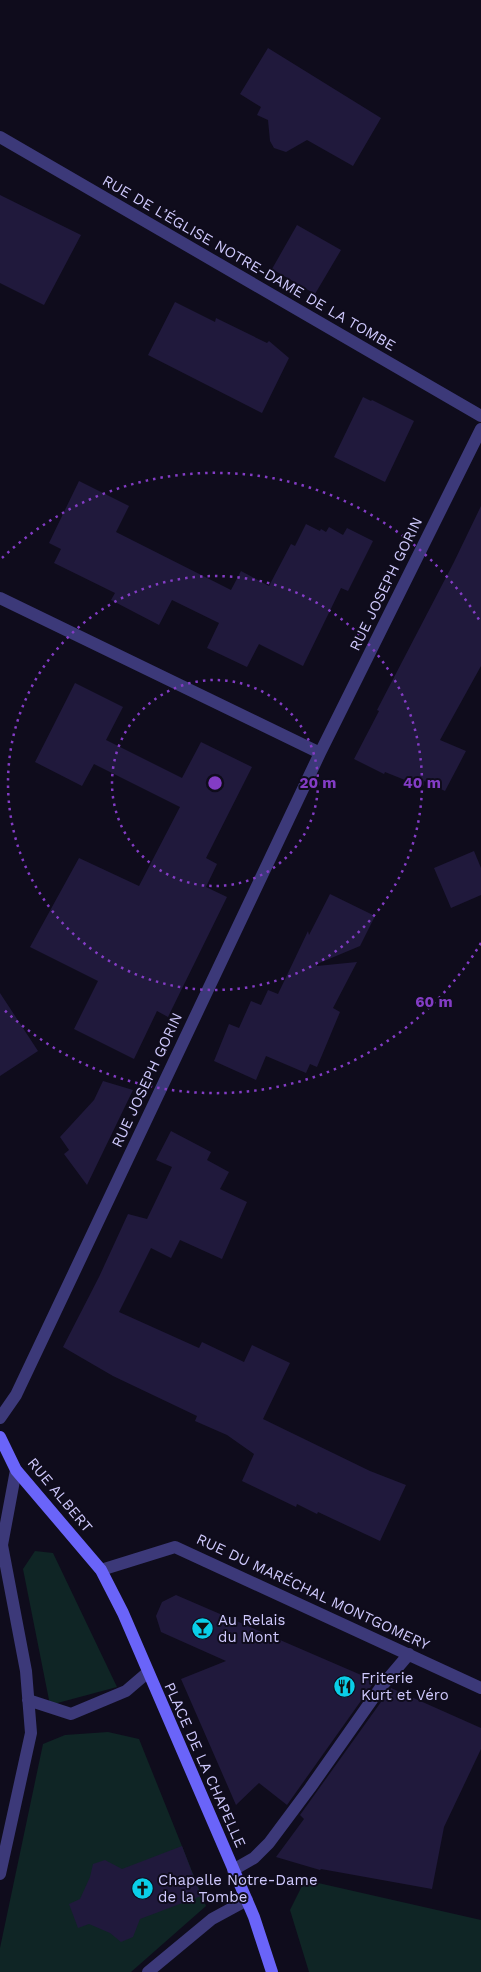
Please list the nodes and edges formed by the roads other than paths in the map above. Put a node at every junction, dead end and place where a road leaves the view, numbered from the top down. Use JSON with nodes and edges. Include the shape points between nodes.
{"nodes":[{"id":1,"x":0,"y":137,"type":"edge"},
{"id":2,"x":481,"y":416,"type":"edge"},
{"id":3,"x":481,"y":429,"type":"edge"},
{"id":4,"x":0,"y":598,"type":"edge"},
{"id":5,"x":320,"y":753,"type":"junction"},
{"id":6,"x":0,"y":1418,"type":"edge"},
{"id":7,"x":0,"y":1437,"type":"edge"},
{"id":8,"x":16,"y":1470,"type":"junction"},
{"id":9,"x":101,"y":1570,"type":"junction"},
{"id":10,"x":409,"y":1654,"type":"junction"},
{"id":11,"x":147,"y":1673,"type":"junction"},
{"id":12,"x":481,"y":1688,"type":"edge"},
{"id":13,"x":28,"y":1700,"type":"junction"},
{"id":14,"x":233,"y":1870,"type":"junction"},
{"id":15,"x":0,"y":1874,"type":"edge"},
{"id":16,"x":247,"y":1900,"type":"junction"},
{"id":17,"x":148,"y":1972,"type":"edge"},
{"id":18,"x":272,"y":1972,"type":"edge"}],
"edges":[{"from":1,"to":2,"type":"street","name":"RUE DE L’ÉGLISE NOTRE-DAME DE LA TOMBE"},
{"from":3,"to":5,"type":"street","name":"RUE JOSEPH GORIN"},
{"from":4,"to":5,"type":"street"},
{"from":5,"to":6,"type":"street","name":"RUE JOSEPH GORIN","via":[[16,1395]]},
{"from":7,"to":8,"type":"street","name":"RUE ALBERT"},
{"from":8,"to":9,"type":"street","name":"RUE ALBERT"},
{"from":8,"to":13,"type":"street","via":[[2,1545],[26,1671]]},
{"from":9,"to":10,"type":"street","name":"RUE DU MARÉCHAL MONTGOMERY","via":[[175,1547]]},
{"from":9,"to":11,"type":"street","name":"PLACE DE LA CHAPELLE","via":[[123,1613]]},
{"from":10,"to":12,"type":"street","name":"RUE DU MARÉCHAL MONTGOMERY"},
{"from":10,"to":14,"type":"street","name":"PLACE DE LA CHAPELLE","via":[[381,1687],[269,1843],[254,1858]]},
{"from":11,"to":13,"type":"street","name":"PLACE DE LA CHAPELLE","via":[[126,1691],[71,1714]]},
{"from":11,"to":14,"type":"street","name":"PLACE DE LA CHAPELLE"},
{"from":13,"to":15,"type":"street","via":[[31,1733]]},
{"from":14,"to":16,"type":"street","name":"PLACE DE LA CHAPELLE"},
{"from":16,"to":17,"type":"street","via":[[212,1919]]},
{"from":16,"to":18,"type":"street","name":"PLACE DE LA CHAPELLE"}]}
